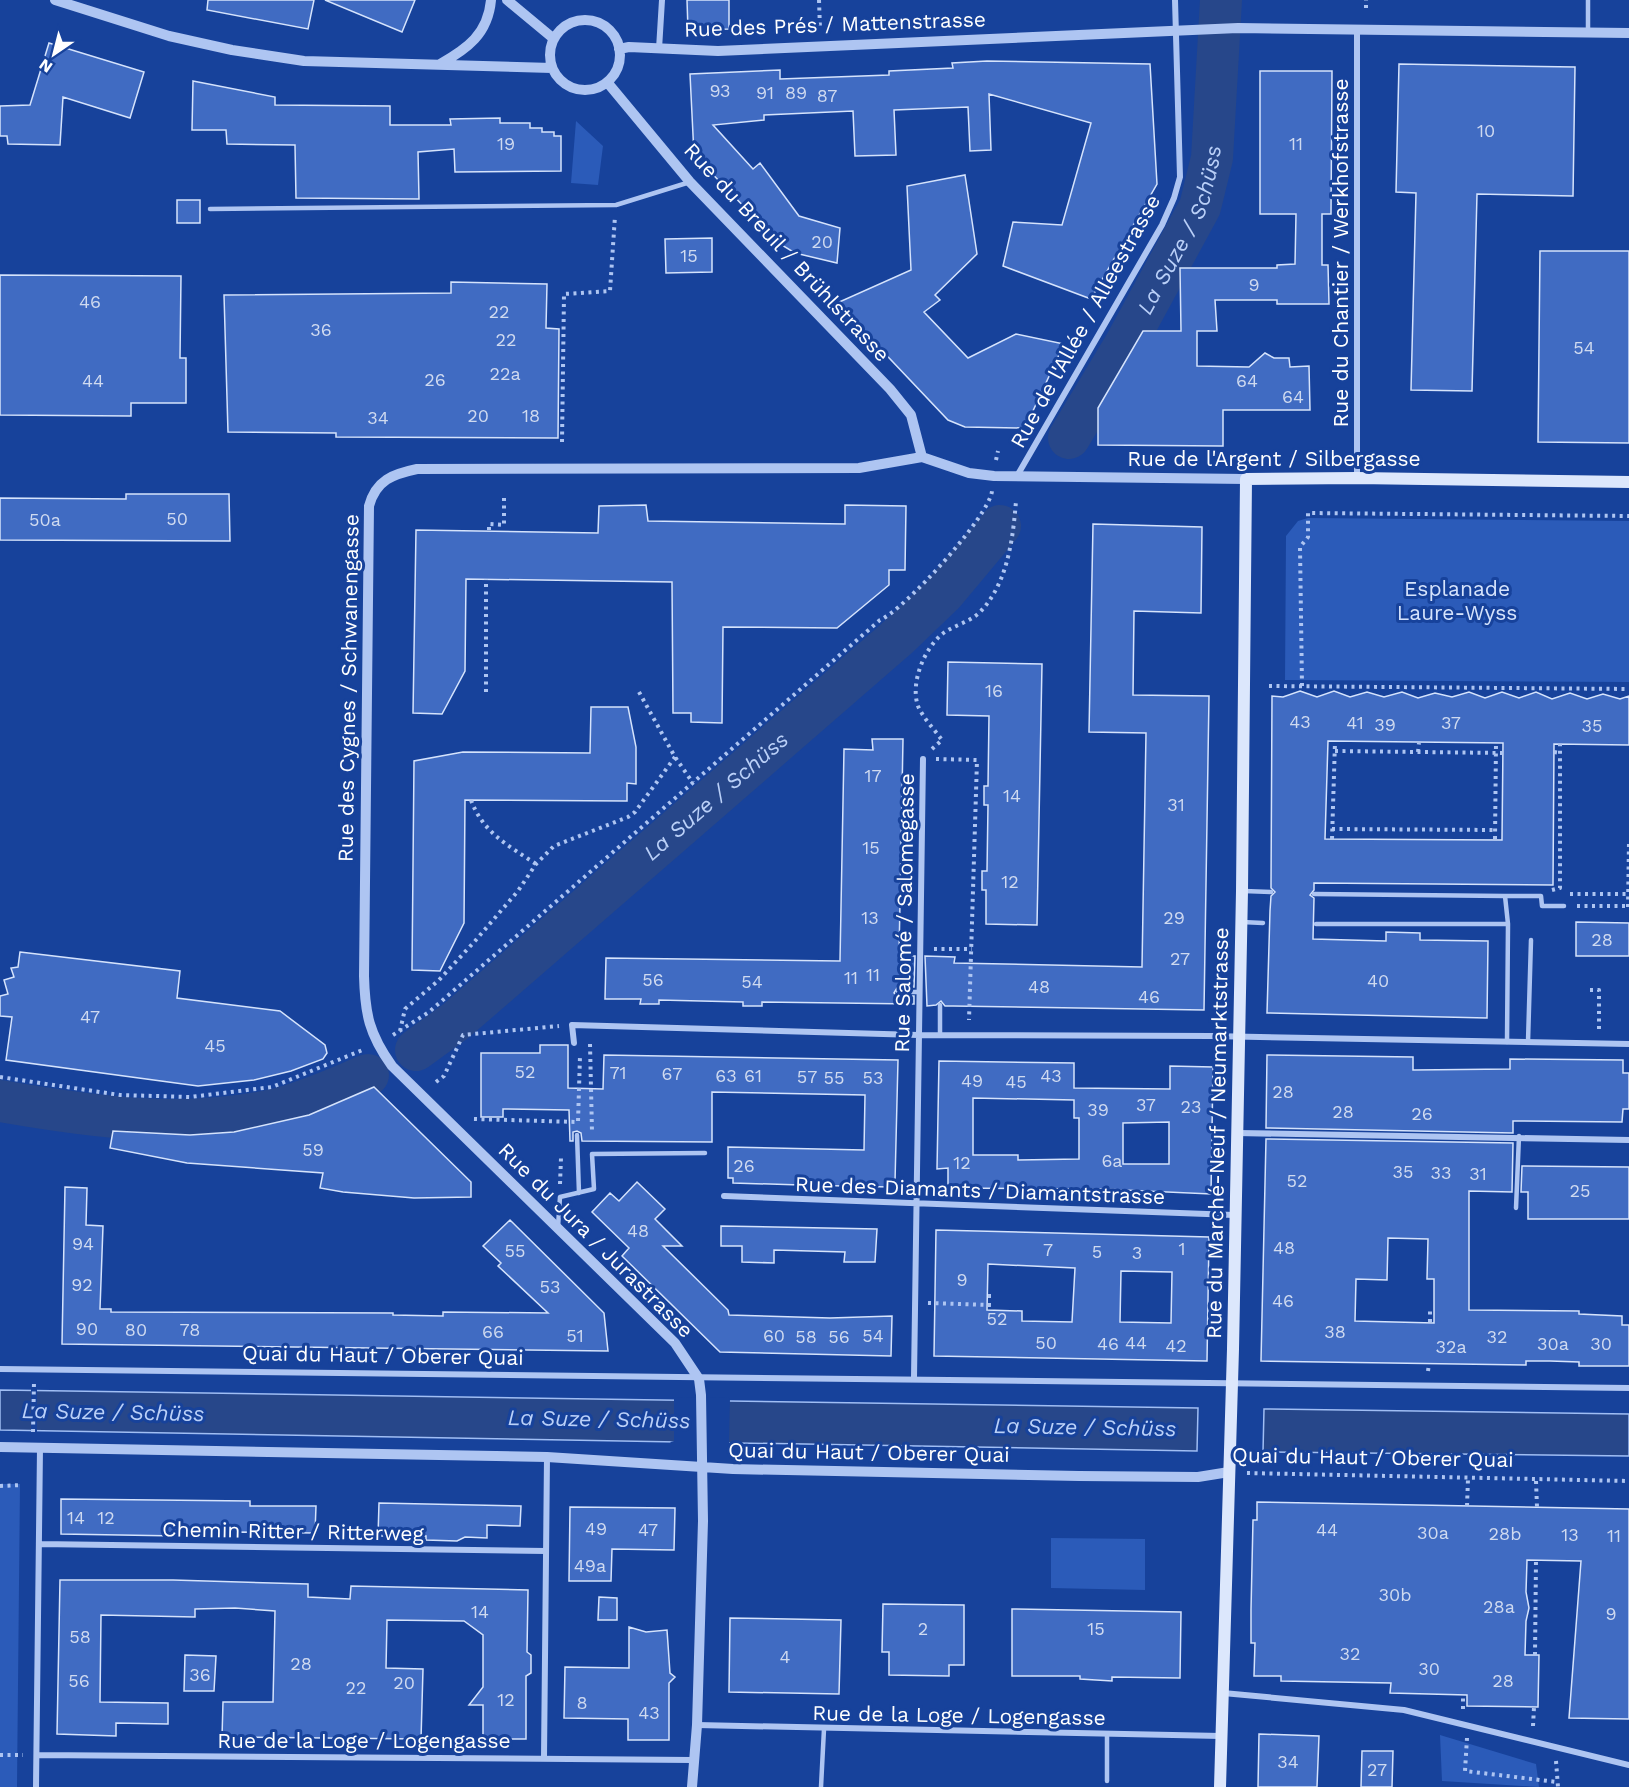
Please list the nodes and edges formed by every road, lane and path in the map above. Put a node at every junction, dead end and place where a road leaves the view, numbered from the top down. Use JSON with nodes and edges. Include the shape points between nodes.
{"nodes":[{"id":1,"x":55,"y":0,"type":"edge"},
{"id":2,"x":491,"y":0,"type":"edge"},
{"id":3,"x":507,"y":0,"type":"edge"},
{"id":4,"x":662,"y":0,"type":"edge"},
{"id":5,"x":819,"y":0,"type":"edge"},
{"id":6,"x":1175,"y":0,"type":"edge"},
{"id":7,"x":1366,"y":0,"type":"edge"},
{"id":8,"x":1588,"y":0,"type":"edge"},
{"id":9,"x":1366,"y":8,"type":"dead end"},
{"id":10,"x":1357,"y":28,"type":"junction"},
{"id":11,"x":820,"y":29,"type":"dead end"},
{"id":12,"x":1177,"y":30,"type":"junction"},
{"id":13,"x":1588,"y":32,"type":"junction"},
{"id":14,"x":1629,"y":33,"type":"edge"},
{"id":15,"x":554,"y":39,"type":"junction"},
{"id":16,"x":619,"y":49,"type":"junction"},
{"id":17,"x":659,"y":49,"type":"junction"},
{"id":18,"x":439,"y":65,"type":"junction"},
{"id":19,"x":552,"y":68,"type":"junction"},
{"id":20,"x":608,"y":82,"type":"junction"},
{"id":21,"x":690,"y":182,"type":"junction"},
{"id":22,"x":616,"y":205,"type":"junction"},
{"id":23,"x":210,"y":208,"type":"dead end"},
{"id":24,"x":562,"y":442,"type":"dead end"},
{"id":25,"x":922,"y":457,"type":"junction"},
{"id":26,"x":1017,"y":476,"type":"junction"},
{"id":27,"x":1357,"y":478,"type":"junction"},
{"id":28,"x":1246,"y":479,"type":"junction"},
{"id":29,"x":1629,"y":482,"type":"edge"},
{"id":30,"x":504,"y":498,"type":"dead end"},
{"id":31,"x":991,"y":500,"type":"dead end"},
{"id":32,"x":1016,"y":501,"type":"dead end"},
{"id":33,"x":1629,"y":516,"type":"edge"},
{"id":34,"x":489,"y":530,"type":"dead end"},
{"id":35,"x":486,"y":579,"type":"dead end"},
{"id":36,"x":1269,"y":686,"type":"dead end"},
{"id":37,"x":1302,"y":686,"type":"junction"},
{"id":38,"x":1629,"y":689,"type":"edge"},
{"id":39,"x":486,"y":692,"type":"dead end"},
{"id":40,"x":639,"y":692,"type":"dead end"},
{"id":41,"x":1335,"y":742,"type":"dead end"},
{"id":42,"x":1419,"y":743,"type":"dead end"},
{"id":43,"x":1496,"y":743,"type":"dead end"},
{"id":44,"x":1560,"y":744,"type":"dead end"},
{"id":45,"x":1335,"y":751,"type":"junction"},
{"id":46,"x":1418,"y":752,"type":"junction"},
{"id":47,"x":1496,"y":752,"type":"junction"},
{"id":48,"x":1554,"y":752,"type":"dead end"},
{"id":49,"x":1503,"y":753,"type":"dead end"},
{"id":50,"x":1560,"y":753,"type":"junction"},
{"id":51,"x":675,"y":757,"type":"junction"},
{"id":52,"x":924,"y":759,"type":"junction"},
{"id":53,"x":693,"y":783,"type":"junction"},
{"id":54,"x":471,"y":800,"type":"dead end"},
{"id":55,"x":1332,"y":829,"type":"junction"},
{"id":56,"x":1495,"y":830,"type":"junction"},
{"id":57,"x":1332,"y":839,"type":"dead end"},
{"id":58,"x":1495,"y":839,"type":"dead end"},
{"id":59,"x":1629,"y":842,"type":"edge"},
{"id":60,"x":536,"y":864,"type":"junction"},
{"id":61,"x":1560,"y":888,"type":"junction"},
{"id":62,"x":1242,"y":891,"type":"junction"},
{"id":63,"x":1271,"y":892,"type":"dead end"},
{"id":64,"x":1314,"y":894,"type":"dead end"},
{"id":65,"x":1627,"y":894,"type":"junction"},
{"id":66,"x":1505,"y":896,"type":"junction"},
{"id":67,"x":1541,"y":896,"type":"junction"},
{"id":68,"x":1564,"y":906,"type":"joint"},
{"id":69,"x":1628,"y":906,"type":"edge"},
{"id":70,"x":1241,"y":922,"type":"junction"},
{"id":71,"x":1263,"y":923,"type":"dead end"},
{"id":72,"x":1316,"y":924,"type":"dead end"},
{"id":73,"x":1508,"y":924,"type":"junction"},
{"id":74,"x":1531,"y":940,"type":"dead end"},
{"id":75,"x":920,"y":949,"type":"junction"},
{"id":76,"x":972,"y":949,"type":"junction"},
{"id":77,"x":1590,"y":990,"type":"dead end"},
{"id":78,"x":898,"y":992,"type":"dead end"},
{"id":79,"x":918,"y":992,"type":"junction"},
{"id":80,"x":940,"y":1005,"type":"dead end"},
{"id":81,"x":572,"y":1025,"type":"junction"},
{"id":82,"x":590,"y":1027,"type":"junction"},
{"id":83,"x":400,"y":1032,"type":"junction"},
{"id":84,"x":940,"y":1034,"type":"junction"},
{"id":85,"x":918,"y":1035,"type":"junction"},
{"id":86,"x":969,"y":1035,"type":"junction"},
{"id":87,"x":1239,"y":1037,"type":"junction"},
{"id":88,"x":1507,"y":1042,"type":"junction"},
{"id":89,"x":1528,"y":1042,"type":"junction"},
{"id":90,"x":574,"y":1043,"type":"joint"},
{"id":91,"x":1599,"y":1044,"type":"junction"},
{"id":92,"x":1629,"y":1044,"type":"edge"},
{"id":93,"x":377,"y":1045,"type":"junction"},
{"id":94,"x":0,"y":1077,"type":"edge"},
{"id":95,"x":436,"y":1082,"type":"dead end"},
{"id":96,"x":474,"y":1119,"type":"dead end"},
{"id":97,"x":1236,"y":1133,"type":"junction"},
{"id":98,"x":577,"y":1135,"type":"dead end"},
{"id":99,"x":1519,"y":1136,"type":"junction"},
{"id":100,"x":1629,"y":1140,"type":"edge"},
{"id":101,"x":705,"y":1153,"type":"dead end"},
{"id":102,"x":592,"y":1154,"type":"junction"},
{"id":103,"x":579,"y":1192,"type":"junction"},
{"id":104,"x":724,"y":1196,"type":"dead end"},
{"id":105,"x":915,"y":1204,"type":"junction"},
{"id":106,"x":1516,"y":1208,"type":"dead end"},
{"id":107,"x":1234,"y":1215,"type":"junction"},
{"id":108,"x":558,"y":1229,"type":"junction"},
{"id":109,"x":915,"y":1302,"type":"junction"},
{"id":110,"x":991,"y":1305,"type":"dead end"},
{"id":111,"x":1430,"y":1311,"type":"dead end"},
{"id":112,"x":1430,"y":1323,"type":"dead end"},
{"id":113,"x":1429,"y":1364,"type":"dead end"},
{"id":114,"x":0,"y":1369,"type":"edge"},
{"id":115,"x":1428,"y":1371,"type":"dead end"},
{"id":116,"x":914,"y":1378,"type":"junction"},
{"id":117,"x":699,"y":1379,"type":"junction"},
{"id":118,"x":1232,"y":1382,"type":"junction"},
{"id":119,"x":34,"y":1383,"type":"dead end"},
{"id":120,"x":1629,"y":1388,"type":"edge"},
{"id":121,"x":31,"y":1434,"type":"dead end"},
{"id":122,"x":0,"y":1447,"type":"edge"},
{"id":123,"x":40,"y":1448,"type":"junction"},
{"id":124,"x":547,"y":1457,"type":"junction"},
{"id":125,"x":702,"y":1467,"type":"junction"},
{"id":126,"x":1229,"y":1467,"type":"junction"},
{"id":127,"x":1468,"y":1479,"type":"junction"},
{"id":128,"x":1536,"y":1481,"type":"junction"},
{"id":129,"x":1629,"y":1481,"type":"edge"},
{"id":130,"x":21,"y":1485,"type":"dead end"},
{"id":131,"x":0,"y":1486,"type":"edge"},
{"id":132,"x":1467,"y":1506,"type":"dead end"},
{"id":133,"x":1537,"y":1507,"type":"dead end"},
{"id":134,"x":39,"y":1544,"type":"junction"},
{"id":135,"x":546,"y":1551,"type":"junction"},
{"id":136,"x":1536,"y":1560,"type":"dead end"},
{"id":137,"x":1534,"y":1655,"type":"dead end"},
{"id":138,"x":1222,"y":1693,"type":"junction"},
{"id":139,"x":1463,"y":1695,"type":"dead end"},
{"id":140,"x":1534,"y":1707,"type":"dead end"},
{"id":141,"x":1463,"y":1712,"type":"dead end"},
{"id":142,"x":697,"y":1725,"type":"junction"},
{"id":143,"x":1468,"y":1725,"type":"junction"},
{"id":144,"x":1533,"y":1727,"type":"dead end"},
{"id":145,"x":824,"y":1729,"type":"junction"},
{"id":146,"x":1107,"y":1734,"type":"junction"},
{"id":147,"x":1221,"y":1736,"type":"junction"},
{"id":148,"x":1555,"y":1747,"type":"junction"},
{"id":149,"x":0,"y":1755,"type":"edge"},
{"id":150,"x":25,"y":1755,"type":"dead end"},
{"id":151,"x":37,"y":1755,"type":"junction"},
{"id":152,"x":544,"y":1758,"type":"junction"},
{"id":153,"x":692,"y":1760,"type":"junction"},
{"id":154,"x":1629,"y":1765,"type":"edge"},
{"id":155,"x":1107,"y":1781,"type":"dead end"},
{"id":156,"x":1557,"y":1785,"type":"edge"},
{"id":157,"x":36,"y":1787,"type":"edge"},
{"id":158,"x":692,"y":1787,"type":"edge"},
{"id":159,"x":821,"y":1787,"type":"edge"},
{"id":160,"x":1220,"y":1787,"type":"edge"}],
"edges":[{"from":1,"to":18,"type":"street","via":[[169,36],[232,50],[330,64]]},
{"from":2,"to":18,"type":"street","via":[[490,15],[478,35],[466,50]]},
{"from":3,"to":15,"type":"street"},
{"from":4,"to":17,"type":"street"},
{"from":5,"to":11,"type":"path"},
{"from":6,"to":12,"type":"street","name":"Rue de l'Allée / Alleestrasse"},
{"from":7,"to":9,"type":"path"},
{"from":8,"to":13,"type":"lane"},
{"from":10,"to":12,"type":"street","name":"Rue des Prés / Mattenstrasse"},
{"from":10,"to":13,"type":"street","name":"Rue des Prés / Mattenstrasse"},
{"from":10,"to":27,"type":"street","name":"Rue du Chantier / Werkhofstrasse"},
{"from":12,"to":17,"type":"street","name":"Rue des Prés / Mattenstrasse","via":[[718,51]]},
{"from":12,"to":26,"type":"street","name":"Rue de l'Allée / Alleestrasse","via":[[1180,177],[1174,198]]},
{"from":13,"to":14,"type":"street","name":"Rue des Prés / Mattenstrasse"},
{"from":15,"to":16,"type":"street","via":[[569,24],[590,21],[609,30]]},
{"from":15,"to":19,"type":"street"},
{"from":16,"to":17,"type":"street","name":"Rue des Prés / Mattenstrasse"},
{"from":16,"to":20,"type":"street","via":[[618,67]]},
{"from":18,"to":19,"type":"street"},
{"from":19,"to":20,"type":"street","via":[[572,87],[591,89]]},
{"from":20,"to":21,"type":"street","name":"Rue du Breuil / Brühlstrasse"},
{"from":21,"to":22,"type":"lane"},
{"from":21,"to":25,"type":"street","name":"Rue du Breuil / Brühlstrasse","via":[[890,389],[911,415]]},
{"from":22,"to":23,"type":"lane"},
{"from":22,"to":24,"type":"path","via":[[610,291],[564,294]]},
{"from":25,"to":26,"type":"street","name":"Rue de l'Argent / Silbergasse","via":[[969,473]]},
{"from":25,"to":93,"type":"street","name":"Rue des Cygnes / Schwanengasse","via":[[860,468],[417,469],[384,480],[372,496],[369,519],[364,975],[365,1006]]},
{"from":26,"to":28,"type":"street","name":"Rue de l'Argent / Silbergasse"},
{"from":27,"to":28,"type":"main road","name":"Rue de l'Argent / Silbergasse"},
{"from":27,"to":29,"type":"main road","name":"Rue de l'Argent / Silbergasse"},
{"from":28,"to":62,"type":"main road","name":"Rue du Marché-Neuf / Neumarktstrasse"},
{"from":30,"to":34,"type":"path","via":[[504,525],[489,524]]},
{"from":31,"to":53,"type":"path","via":[[935,571],[891,615],[880,620]]},
{"from":32,"to":52,"type":"path","name":"Rue Salomé / Salomegasse","via":[[1008,559],[992,594],[981,611],[940,636],[917,676],[918,706],[942,740]]},
{"from":33,"to":37,"type":"path","via":[[1308,513],[1308,537],[1300,547]]},
{"from":35,"to":39,"type":"path"},
{"from":36,"to":37,"type":"path"},
{"from":37,"to":38,"type":"path"},
{"from":40,"to":51,"type":"path"},
{"from":41,"to":45,"type":"path"},
{"from":42,"to":46,"type":"path"},
{"from":43,"to":47,"type":"path"},
{"from":44,"to":50,"type":"path"},
{"from":45,"to":46,"type":"path"},
{"from":45,"to":55,"type":"path"},
{"from":46,"to":47,"type":"path"},
{"from":47,"to":49,"type":"path"},
{"from":47,"to":56,"type":"path"},
{"from":48,"to":50,"type":"path"},
{"from":50,"to":61,"type":"path"},
{"from":51,"to":53,"type":"path"},
{"from":51,"to":60,"type":"path","via":[[628,818],[554,846]]},
{"from":52,"to":75,"type":"street","name":"Rue Salomé / Salomegasse"},
{"from":52,"to":76,"type":"path","via":[[977,760]]},
{"from":53,"to":83,"type":"path","via":[[429,1012]]},
{"from":54,"to":60,"type":"path","via":[[477,817],[490,833]]},
{"from":55,"to":56,"type":"path"},
{"from":55,"to":57,"type":"path"},
{"from":56,"to":58,"type":"path"},
{"from":59,"to":65,"type":"path"},
{"from":60,"to":83,"type":"path","via":[[475,941],[405,1009]]},
{"from":61,"to":65,"type":"path","via":[[1560,894]]},
{"from":61,"to":67,"type":"path"},
{"from":62,"to":63,"type":"lane"},
{"from":62,"to":70,"type":"main road","name":"Rue du Marché-Neuf / Neumarktstrasse"},
{"from":64,"to":66,"type":"lane"},
{"from":65,"to":69,"type":"path"},
{"from":66,"to":67,"type":"lane"},
{"from":66,"to":73,"type":"lane"},
{"from":67,"to":68,"type":"lane","via":[[1542,906]]},
{"from":68,"to":69,"type":"path"},
{"from":70,"to":71,"type":"lane"},
{"from":70,"to":87,"type":"main road","name":"Rue du Marché-Neuf / Neumarktstrasse"},
{"from":72,"to":73,"type":"lane"},
{"from":73,"to":88,"type":"lane"},
{"from":74,"to":89,"type":"lane"},
{"from":75,"to":76,"type":"path"},
{"from":75,"to":79,"type":"street","name":"Rue Salomé / Salomegasse"},
{"from":76,"to":86,"type":"path"},
{"from":77,"to":91,"type":"path","via":[[1599,990]]},
{"from":78,"to":79,"type":"lane"},
{"from":79,"to":85,"type":"street","name":"Rue Salomé / Salomegasse"},
{"from":80,"to":84,"type":"lane"},
{"from":81,"to":82,"type":"street"},
{"from":81,"to":90,"type":"street"},
{"from":81,"to":95,"type":"path","via":[[463,1035],[444,1076]]},
{"from":82,"to":85,"type":"street"},
{"from":82,"to":102,"type":"path"},
{"from":83,"to":93,"type":"path"},
{"from":84,"to":85,"type":"street"},
{"from":84,"to":86,"type":"street"},
{"from":85,"to":105,"type":"street","name":"Rue Salomé / Salomegasse"},
{"from":86,"to":87,"type":"street"},
{"from":87,"to":88,"type":"street"},
{"from":87,"to":97,"type":"main road","name":"Rue du Marché-Neuf / Neumarktstrasse"},
{"from":88,"to":89,"type":"street"},
{"from":89,"to":91,"type":"street"},
{"from":90,"to":96,"type":"path","via":[[580,1056],[578,1122]]},
{"from":91,"to":92,"type":"street"},
{"from":93,"to":94,"type":"path","via":[[272,1087],[190,1097],[120,1095]]},
{"from":93,"to":108,"type":"street","name":"Rue du Jura / Jurastrasse","via":[[392,1066]]},
{"from":97,"to":99,"type":"street"},
{"from":97,"to":107,"type":"main road","name":"Rue du Marché-Neuf / Neumarktstrasse"},
{"from":98,"to":103,"type":"lane"},
{"from":99,"to":100,"type":"street"},
{"from":99,"to":106,"type":"lane"},
{"from":101,"to":102,"type":"lane"},
{"from":102,"to":103,"type":"lane","via":[[594,1189]]},
{"from":103,"to":108,"type":"lane","via":[[560,1197]]},
{"from":104,"to":105,"type":"street","name":"Rue des Diamants / Diamantstrasse"},
{"from":105,"to":107,"type":"street","name":"Rue des Diamants / Diamantstrasse"},
{"from":105,"to":109,"type":"street","name":"Rue Salomé / Salomegasse"},
{"from":107,"to":118,"type":"main road","name":"Rue du Marché-Neuf / Neumarktstrasse"},
{"from":108,"to":117,"type":"street","name":"Rue du Jura / Jurastrasse","via":[[675,1343]]},
{"from":109,"to":110,"type":"path"},
{"from":109,"to":116,"type":"street","name":"Rue Salomé / Salomegasse"},
{"from":111,"to":112,"type":"path"},
{"from":113,"to":115,"type":"path"},
{"from":114,"to":117,"type":"street","name":"Quai du Haut / Oberer Quai"},
{"from":116,"to":117,"type":"street","name":"Quai du Haut / Oberer Quai"},
{"from":116,"to":118,"type":"street","name":"Quai du Haut / Oberer Quai"},
{"from":117,"to":125,"type":"street","name":"Rue du Jura / Jurastrasse"},
{"from":118,"to":120,"type":"street","name":"Quai du Haut / Oberer Quai"},
{"from":118,"to":126,"type":"main road","name":"Rue du Marché-Neuf / Neumarktstrasse"},
{"from":119,"to":121,"type":"path"},
{"from":122,"to":123,"type":"street","name":"Quai du Haut / Oberer Quai"},
{"from":123,"to":124,"type":"street","name":"Quai du Haut / Oberer Quai"},
{"from":123,"to":134,"type":"street"},
{"from":124,"to":125,"type":"street","name":"Quai du Haut / Oberer Quai"},
{"from":124,"to":135,"type":"street"},
{"from":125,"to":126,"type":"street","name":"Quai du Haut / Oberer Quai","via":[[1198,1477]]},
{"from":125,"to":142,"type":"street","name":"Rue du Jura / Jurastrasse"},
{"from":126,"to":127,"type":"path","name":"Quai du Haut / Oberer Quai"},
{"from":126,"to":138,"type":"main road","name":"Rue du Marché-Neuf / Neumarktstrasse"},
{"from":127,"to":128,"type":"path","name":"Quai du Haut / Oberer Quai"},
{"from":127,"to":132,"type":"path"},
{"from":128,"to":129,"type":"path","name":"Quai du Haut / Oberer Quai"},
{"from":128,"to":133,"type":"path"},
{"from":130,"to":131,"type":"path"},
{"from":134,"to":135,"type":"street","name":"Chemin Ritter / Ritterweg"},
{"from":134,"to":151,"type":"street"},
{"from":135,"to":152,"type":"street"},
{"from":136,"to":137,"type":"path"},
{"from":138,"to":143,"type":"street","via":[[1404,1710]]},
{"from":138,"to":147,"type":"main road","name":"Rue du Marché-Neuf / Neumarktstrasse"},
{"from":139,"to":141,"type":"path"},
{"from":140,"to":144,"type":"path"},
{"from":142,"to":145,"type":"street","name":"Rue de la Loge / Logengasse"},
{"from":142,"to":153,"type":"street","name":"Rue du Jura / Jurastrasse"},
{"from":143,"to":148,"type":"street"},
{"from":143,"to":156,"type":"path","via":[[1465,1771]]},
{"from":145,"to":146,"type":"street","name":"Rue de la Loge / Logengasse"},
{"from":145,"to":159,"type":"lane"},
{"from":146,"to":147,"type":"street","name":"Rue de la Loge / Logengasse"},
{"from":146,"to":155,"type":"lane"},
{"from":147,"to":160,"type":"main road","name":"Rue du Marché-Neuf / Neumarktstrasse"},
{"from":148,"to":154,"type":"street"},
{"from":148,"to":156,"type":"path"},
{"from":149,"to":150,"type":"path"},
{"from":151,"to":152,"type":"street","name":"Rue de la Loge / Logengasse"},
{"from":151,"to":157,"type":"street"},
{"from":152,"to":153,"type":"street","name":"Rue de la Loge / Logengasse"},
{"from":153,"to":158,"type":"street","name":"Rue du Jura / Jurastrasse"}]}
